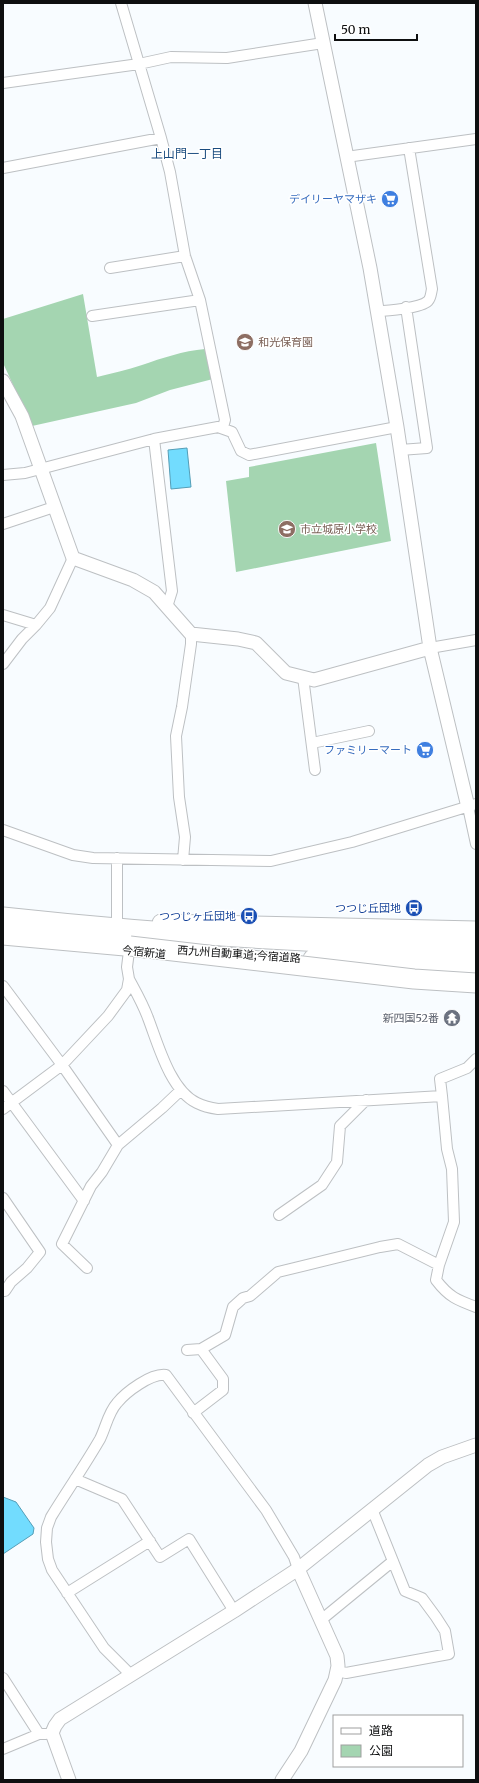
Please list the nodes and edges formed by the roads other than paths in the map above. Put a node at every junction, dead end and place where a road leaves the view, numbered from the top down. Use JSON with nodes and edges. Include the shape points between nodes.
{"nodes":[{"id":1,"x":120,"y":3,"type":"edge"},
{"id":2,"x":315,"y":3,"type":"edge"},
{"id":3,"x":323,"y":43,"type":"junction"},
{"id":4,"x":139,"y":64,"type":"junction"},
{"id":5,"x":3,"y":83,"type":"edge"},
{"id":6,"x":162,"y":138,"type":"junction"},
{"id":7,"x":476,"y":138,"type":"edge"},
{"id":8,"x":409,"y":148,"type":"junction"},
{"id":9,"x":346,"y":157,"type":"junction"},
{"id":10,"x":3,"y":168,"type":"edge"},
{"id":11,"x":185,"y":256,"type":"junction"},
{"id":12,"x":110,"y":268,"type":"dead end"},
{"id":13,"x":200,"y":300,"type":"junction"},
{"id":14,"x":406,"y":307,"type":"junction"},
{"id":15,"x":377,"y":311,"type":"junction"},
{"id":16,"x":92,"y":316,"type":"dead end"},
{"id":17,"x":3,"y":381,"type":"edge"},
{"id":18,"x":223,"y":427,"type":"junction"},
{"id":19,"x":397,"y":427,"type":"junction"},
{"id":20,"x":154,"y":439,"type":"junction"},
{"id":21,"x":400,"y":450,"type":"junction"},
{"id":22,"x":40,"y":469,"type":"junction"},
{"id":23,"x":3,"y":475,"type":"edge"},
{"id":24,"x":54,"y":507,"type":"junction"},
{"id":25,"x":3,"y":524,"type":"edge"},
{"id":26,"x":73,"y":558,"type":"junction"},
{"id":27,"x":167,"y":607,"type":"junction"},
{"id":28,"x":3,"y":615,"type":"edge"},
{"id":29,"x":36,"y":625,"type":"junction"},
{"id":30,"x":191,"y":634,"type":"junction"},
{"id":31,"x":476,"y":640,"type":"edge"},
{"id":32,"x":430,"y":648,"type":"junction"},
{"id":33,"x":3,"y":664,"type":"edge"},
{"id":34,"x":303,"y":677,"type":"junction"},
{"id":35,"x":369,"y":731,"type":"dead end"},
{"id":36,"x":312,"y":743,"type":"junction"},
{"id":37,"x":315,"y":770,"type":"dead end"},
{"id":38,"x":472,"y":806,"type":"edge"},
{"id":39,"x":3,"y":830,"type":"edge"},
{"id":40,"x":476,"y":844,"type":"edge"},
{"id":41,"x":117,"y":858,"type":"junction"},
{"id":42,"x":183,"y":860,"type":"junction"},
{"id":43,"x":3,"y":912,"type":"edge"},
{"id":44,"x":3,"y":917,"type":"edge"},
{"id":45,"x":117,"y":922,"type":"junction"},
{"id":46,"x":476,"y":930,"type":"edge"},
{"id":47,"x":3,"y":934,"type":"edge"},
{"id":48,"x":3,"y":939,"type":"edge"},
{"id":49,"x":476,"y":948,"type":"edge"},
{"id":50,"x":129,"y":949,"type":"junction"},
{"id":51,"x":476,"y":965,"type":"edge"},
{"id":52,"x":476,"y":975,"type":"edge"},
{"id":53,"x":129,"y":979,"type":"junction"},
{"id":54,"x":476,"y":983,"type":"edge"},
{"id":55,"x":3,"y":986,"type":"edge"},
{"id":56,"x":476,"y":1058,"type":"edge"},
{"id":57,"x":62,"y":1065,"type":"junction"},
{"id":58,"x":181,"y":1090,"type":"junction"},
{"id":59,"x":3,"y":1091,"type":"edge"},
{"id":60,"x":442,"y":1096,"type":"junction"},
{"id":61,"x":366,"y":1100,"type":"junction"},
{"id":62,"x":7,"y":1106,"type":"edge"},
{"id":63,"x":118,"y":1145,"type":"junction"},
{"id":64,"x":3,"y":1198,"type":"edge"},
{"id":65,"x":84,"y":1201,"type":"junction"},
{"id":66,"x":279,"y":1215,"type":"dead end"},
{"id":67,"x":439,"y":1265,"type":"junction"},
{"id":68,"x":87,"y":1268,"type":"dead end"},
{"id":69,"x":3,"y":1291,"type":"edge"},
{"id":70,"x":476,"y":1307,"type":"edge"},
{"id":71,"x":202,"y":1349,"type":"junction"},
{"id":72,"x":187,"y":1350,"type":"dead end"},
{"id":73,"x":194,"y":1413,"type":"junction"},
{"id":74,"x":476,"y":1444,"type":"edge"},
{"id":75,"x":75,"y":1479,"type":"junction"},
{"id":76,"x":370,"y":1511,"type":"junction"},
{"id":77,"x":150,"y":1541,"type":"junction"},
{"id":78,"x":393,"y":1561,"type":"junction"},
{"id":79,"x":298,"y":1569,"type":"junction"},
{"id":80,"x":66,"y":1593,"type":"junction"},
{"id":81,"x":234,"y":1611,"type":"junction"},
{"id":82,"x":321,"y":1620,"type":"junction"},
{"id":83,"x":337,"y":1671,"type":"junction"},
{"id":84,"x":131,"y":1675,"type":"junction"},
{"id":85,"x":3,"y":1678,"type":"edge"},
{"id":86,"x":46,"y":1734,"type":"junction"},
{"id":87,"x":3,"y":1749,"type":"edge"},
{"id":88,"x":69,"y":1780,"type":"edge"},
{"id":89,"x":282,"y":1780,"type":"edge"}],
"edges":[{"from":1,"to":4,"type":"street"},
{"from":2,"to":3,"type":"street"},
{"from":3,"to":4,"type":"street","via":[[227,58],[171,57]]},
{"from":3,"to":9,"type":"street"},
{"from":4,"to":5,"type":"street"},
{"from":4,"to":6,"type":"street"},
{"from":6,"to":10,"type":"street"},
{"from":6,"to":11,"type":"street"},
{"from":7,"to":8,"type":"street"},
{"from":8,"to":9,"type":"street"},
{"from":8,"to":14,"type":"street","via":[[432,289],[427,302]]},
{"from":9,"to":15,"type":"street"},
{"from":11,"to":12,"type":"street"},
{"from":11,"to":13,"type":"street"},
{"from":13,"to":16,"type":"street"},
{"from":13,"to":18,"type":"street","via":[[225,420]]},
{"from":14,"to":15,"type":"street"},
{"from":14,"to":21,"type":"street","via":[[427,448]]},
{"from":15,"to":19,"type":"street"},
{"from":17,"to":22,"type":"street","via":[[22,416]]},
{"from":18,"to":19,"type":"street","via":[[232,432],[241,451],[249,455]]},
{"from":18,"to":20,"type":"street"},
{"from":19,"to":21,"type":"street"},
{"from":20,"to":22,"type":"street"},
{"from":20,"to":27,"type":"street","via":[[172,591]]},
{"from":21,"to":32,"type":"street"},
{"from":22,"to":23,"type":"street"},
{"from":22,"to":24,"type":"street"},
{"from":24,"to":25,"type":"street"},
{"from":24,"to":26,"type":"street"},
{"from":26,"to":27,"type":"street","via":[[133,580],[154,592]]},
{"from":26,"to":29,"type":"street","via":[[50,608]]},
{"from":27,"to":30,"type":"street"},
{"from":28,"to":29,"type":"street"},
{"from":29,"to":33,"type":"street","via":[[22,638]]},
{"from":30,"to":34,"type":"street","via":[[256,643],[286,673]]},
{"from":30,"to":42,"type":"street","via":[[187,676],[176,736],[179,797],[185,837]]},
{"from":31,"to":32,"type":"street"},
{"from":32,"to":34,"type":"street","via":[[314,680]]},
{"from":32,"to":38,"type":"street"},
{"from":34,"to":36,"type":"street"},
{"from":35,"to":36,"type":"street"},
{"from":36,"to":37,"type":"street"},
{"from":38,"to":40,"type":"street"},
{"from":38,"to":42,"type":"street","via":[[352,842],[271,861]]},
{"from":39,"to":41,"type":"street","via":[[73,855]]},
{"from":41,"to":42,"type":"street"},
{"from":41,"to":45,"type":"street"},
{"from":43,"to":45,"type":"highway"},
{"from":44,"to":49,"type":"highway","name":"西九州自動車道;今宿道路","via":[[287,940]]},
{"from":45,"to":46,"type":"highway"},
{"from":47,"to":50,"type":"highway","name":"西九州自動車道;今宿道路"},
{"from":48,"to":50,"type":"highway","name":"今宿新道"},
{"from":50,"to":51,"type":"highway","name":"西九州自動車道;今宿道路","bridge":true,"via":[[356,962]]},
{"from":50,"to":52,"type":"highway","name":"今宿新道","via":[[305,969]]},
{"from":50,"to":53,"type":"street"},
{"from":50,"to":54,"type":"highway","bridge":true,"via":[[414,979]]},
{"from":53,"to":57,"type":"street","via":[[127,990],[108,1016]]},
{"from":53,"to":58,"type":"street","via":[[148,1019],[159,1051]]},
{"from":55,"to":57,"type":"street"},
{"from":56,"to":60,"type":"street","via":[[467,1068],[440,1079]]},
{"from":57,"to":62,"type":"street"},
{"from":57,"to":63,"type":"street"},
{"from":58,"to":61,"type":"street","via":[[197,1103],[218,1110]]},
{"from":58,"to":63,"type":"street"},
{"from":59,"to":62,"type":"street"},
{"from":60,"to":61,"type":"street"},
{"from":60,"to":67,"type":"street","via":[[446,1149],[452,1169],[454,1222]]},
{"from":61,"to":66,"type":"street","via":[[340,1126],[337,1162],[322,1185]]},
{"from":62,"to":65,"type":"street"},
{"from":63,"to":65,"type":"street"},
{"from":64,"to":69,"type":"street","via":[[40,1252]]},
{"from":65,"to":68,"type":"street","via":[[62,1244]]},
{"from":67,"to":70,"type":"street","via":[[436,1280],[446,1292],[456,1300]]},
{"from":67,"to":71,"type":"street","via":[[398,1244],[278,1272],[233,1308],[225,1335]]},
{"from":71,"to":72,"type":"street"},
{"from":71,"to":73,"type":"street","via":[[223,1379],[223,1390]]},
{"from":73,"to":75,"type":"street","via":[[166,1375],[159,1374],[142,1382],[112,1408],[100,1437]]},
{"from":73,"to":79,"type":"street","via":[[266,1510],[294,1557]]},
{"from":74,"to":76,"type":"street","via":[[428,1465]]},
{"from":75,"to":77,"type":"street","via":[[122,1499]]},
{"from":75,"to":80,"type":"street","via":[[47,1528],[48,1559]]},
{"from":76,"to":78,"type":"street","via":[[374,1514]]},
{"from":76,"to":79,"type":"street"},
{"from":77,"to":80,"type":"street"},
{"from":77,"to":81,"type":"street","via":[[160,1557],[189,1539]]},
{"from":78,"to":82,"type":"street"},
{"from":78,"to":83,"type":"street","via":[[405,1591],[422,1598],[446,1631],[449,1654],[346,1673]]},
{"from":79,"to":81,"type":"street"},
{"from":79,"to":82,"type":"street"},
{"from":80,"to":84,"type":"street","via":[[104,1648]]},
{"from":81,"to":84,"type":"street"},
{"from":82,"to":83,"type":"street","via":[[337,1656]]},
{"from":83,"to":89,"type":"street","via":[[301,1751]]},
{"from":84,"to":86,"type":"street","via":[[60,1719]]},
{"from":85,"to":86,"type":"street"},
{"from":86,"to":87,"type":"street"},
{"from":86,"to":88,"type":"street"}]}
